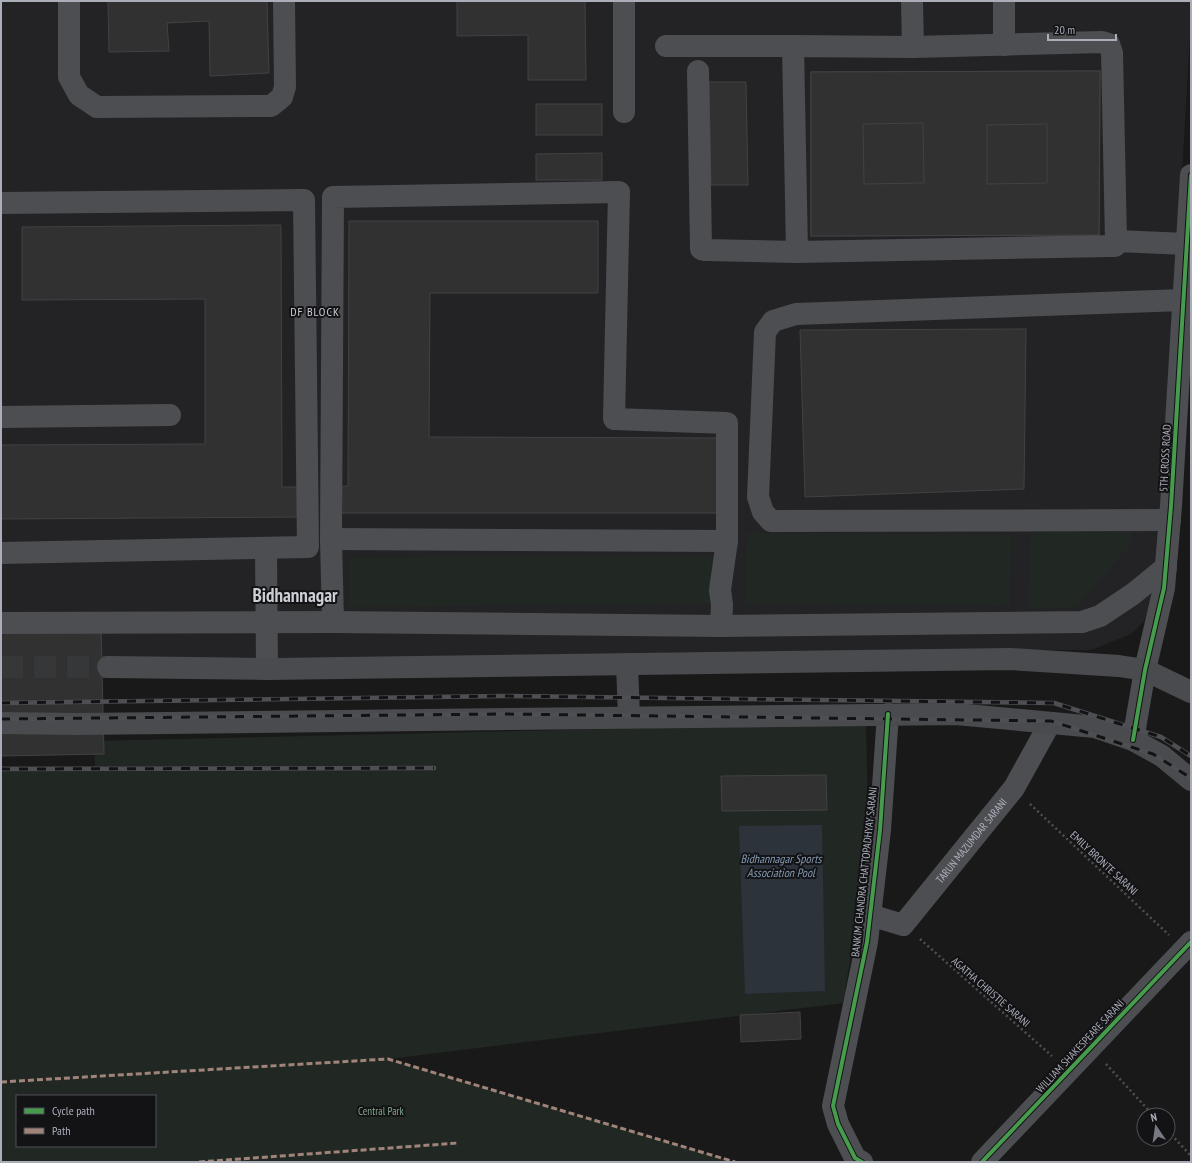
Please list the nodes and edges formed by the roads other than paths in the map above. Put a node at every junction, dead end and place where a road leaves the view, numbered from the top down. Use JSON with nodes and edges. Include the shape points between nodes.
{"nodes":[{"id":1,"x":68,"y":1,"type":"edge"},
{"id":2,"x":284,"y":1,"type":"edge"},
{"id":3,"x":624,"y":1,"type":"edge"},
{"id":4,"x":912,"y":1,"type":"edge"},
{"id":5,"x":1004,"y":1,"type":"edge"},
{"id":6,"x":1004,"y":45,"type":"junction"},
{"id":7,"x":666,"y":46,"type":"dead end"},
{"id":8,"x":793,"y":46,"type":"junction"},
{"id":9,"x":913,"y":47,"type":"junction"},
{"id":10,"x":698,"y":70,"type":"dead end"},
{"id":11,"x":624,"y":112,"type":"dead end"},
{"id":12,"x":1191,"y":175,"type":"edge"},
{"id":13,"x":1,"y":203,"type":"edge"},
{"id":14,"x":1116,"y":241,"type":"junction"},
{"id":15,"x":1187,"y":244,"type":"junction"},
{"id":16,"x":797,"y":252,"type":"junction"},
{"id":17,"x":1184,"y":300,"type":"junction"},
{"id":18,"x":170,"y":415,"type":"dead end"},
{"id":19,"x":1,"y":417,"type":"edge"},
{"id":20,"x":1170,"y":520,"type":"junction"},
{"id":21,"x":330,"y":539,"type":"junction"},
{"id":22,"x":727,"y":540,"type":"junction"},
{"id":23,"x":266,"y":548,"type":"junction"},
{"id":24,"x":1,"y":553,"type":"edge"},
{"id":25,"x":1166,"y":567,"type":"junction"},
{"id":26,"x":333,"y":622,"type":"junction"},
{"id":27,"x":1,"y":623,"type":"edge"},
{"id":28,"x":267,"y":623,"type":"junction"},
{"id":29,"x":721,"y":626,"type":"junction"},
{"id":30,"x":627,"y":664,"type":"junction"},
{"id":31,"x":108,"y":667,"type":"tunnel mouth"},
{"id":32,"x":267,"y":669,"type":"junction"},
{"id":33,"x":1145,"y":670,"type":"junction"},
{"id":34,"x":1191,"y":692,"type":"edge"},
{"id":35,"x":888,"y":714,"type":"junction"},
{"id":36,"x":628,"y":717,"type":"junction"},
{"id":37,"x":1,"y":723,"type":"edge"},
{"id":38,"x":1050,"y":723,"type":"junction"},
{"id":39,"x":1133,"y":740,"type":"junction"},
{"id":40,"x":1191,"y":775,"type":"edge"},
{"id":41,"x":870,"y":915,"type":"junction"},
{"id":42,"x":1187,"y":946,"type":"edge"},
{"id":43,"x":862,"y":1162,"type":"edge"},
{"id":44,"x":982,"y":1162,"type":"edge"}],
"edges":[{"from":1,"to":2,"type":"street","via":[[69,77],[79,95],[97,107],[271,106],[282,97],[285,87]]},
{"from":3,"to":11,"type":"street"},
{"from":4,"to":9,"type":"street"},
{"from":5,"to":6,"type":"street"},
{"from":6,"to":9,"type":"street"},
{"from":6,"to":14,"type":"street","via":[[1102,42],[1109,44],[1112,53]]},
{"from":7,"to":8,"type":"street"},
{"from":8,"to":9,"type":"street"},
{"from":8,"to":16,"type":"street"},
{"from":10,"to":16,"type":"street","via":[[701,249]]},
{"from":12,"to":15,"type":"street","name":"5TH CROSS ROAD"},
{"from":13,"to":23,"type":"street","via":[[304,200],[308,547]]},
{"from":14,"to":15,"type":"street"},
{"from":14,"to":16,"type":"street","via":[[1115,246]]},
{"from":15,"to":17,"type":"street","name":"5TH CROSS ROAD"},
{"from":17,"to":20,"type":"street","name":"5TH CROSS ROAD"},
{"from":17,"to":20,"type":"street","via":[[796,314],[773,321],[765,332],[758,497],[763,512],[771,521]]},
{"from":18,"to":19,"type":"street"},
{"from":20,"to":25,"type":"street","name":"5TH CROSS ROAD"},
{"from":21,"to":22,"type":"street"},
{"from":21,"to":22,"type":"street","via":[[333,197],[619,192],[614,419],[727,423]]},
{"from":21,"to":26,"type":"street"},
{"from":22,"to":29,"type":"street","via":[[720,590]]},
{"from":23,"to":24,"type":"street"},
{"from":23,"to":28,"type":"street"},
{"from":25,"to":29,"type":"street","via":[[1133,594],[1100,616],[1082,622]]},
{"from":25,"to":33,"type":"street","name":"5TH CROSS ROAD","via":[[1164,588]]},
{"from":26,"to":28,"type":"street"},
{"from":26,"to":29,"type":"street"},
{"from":27,"to":28,"type":"street"},
{"from":28,"to":32,"type":"street"},
{"from":30,"to":32,"type":"main road"},
{"from":30,"to":33,"type":"main road","via":[[1010,659]]},
{"from":30,"to":36,"type":"main road"},
{"from":31,"to":32,"type":"main road"},
{"from":33,"to":34,"type":"main road"},
{"from":33,"to":39,"type":"street","name":"5TH CROSS ROAD"},
{"from":35,"to":36,"type":"main road"},
{"from":35,"to":38,"type":"main road","via":[[956,714]]},
{"from":35,"to":41,"type":"street","name":"BANKIM CHANDRA CHATTOPADHYAY SARANI","via":[[880,830]]},
{"from":36,"to":37,"type":"main road"},
{"from":38,"to":39,"type":"main road","via":[[1095,727]]},
{"from":38,"to":41,"type":"street","name":"TARUN MAZUMDAR SARANI","via":[[1014,788],[903,924]]},
{"from":39,"to":40,"type":"main road"},
{"from":41,"to":43,"type":"street","name":"BANKIM CHANDRA CHATTOPADHYAY SARANI","via":[[867,942],[833,1106],[838,1124],[855,1158]]},
{"from":42,"to":44,"type":"street","name":"WILLIAM SHAKESPEARE SARANI"}]}
